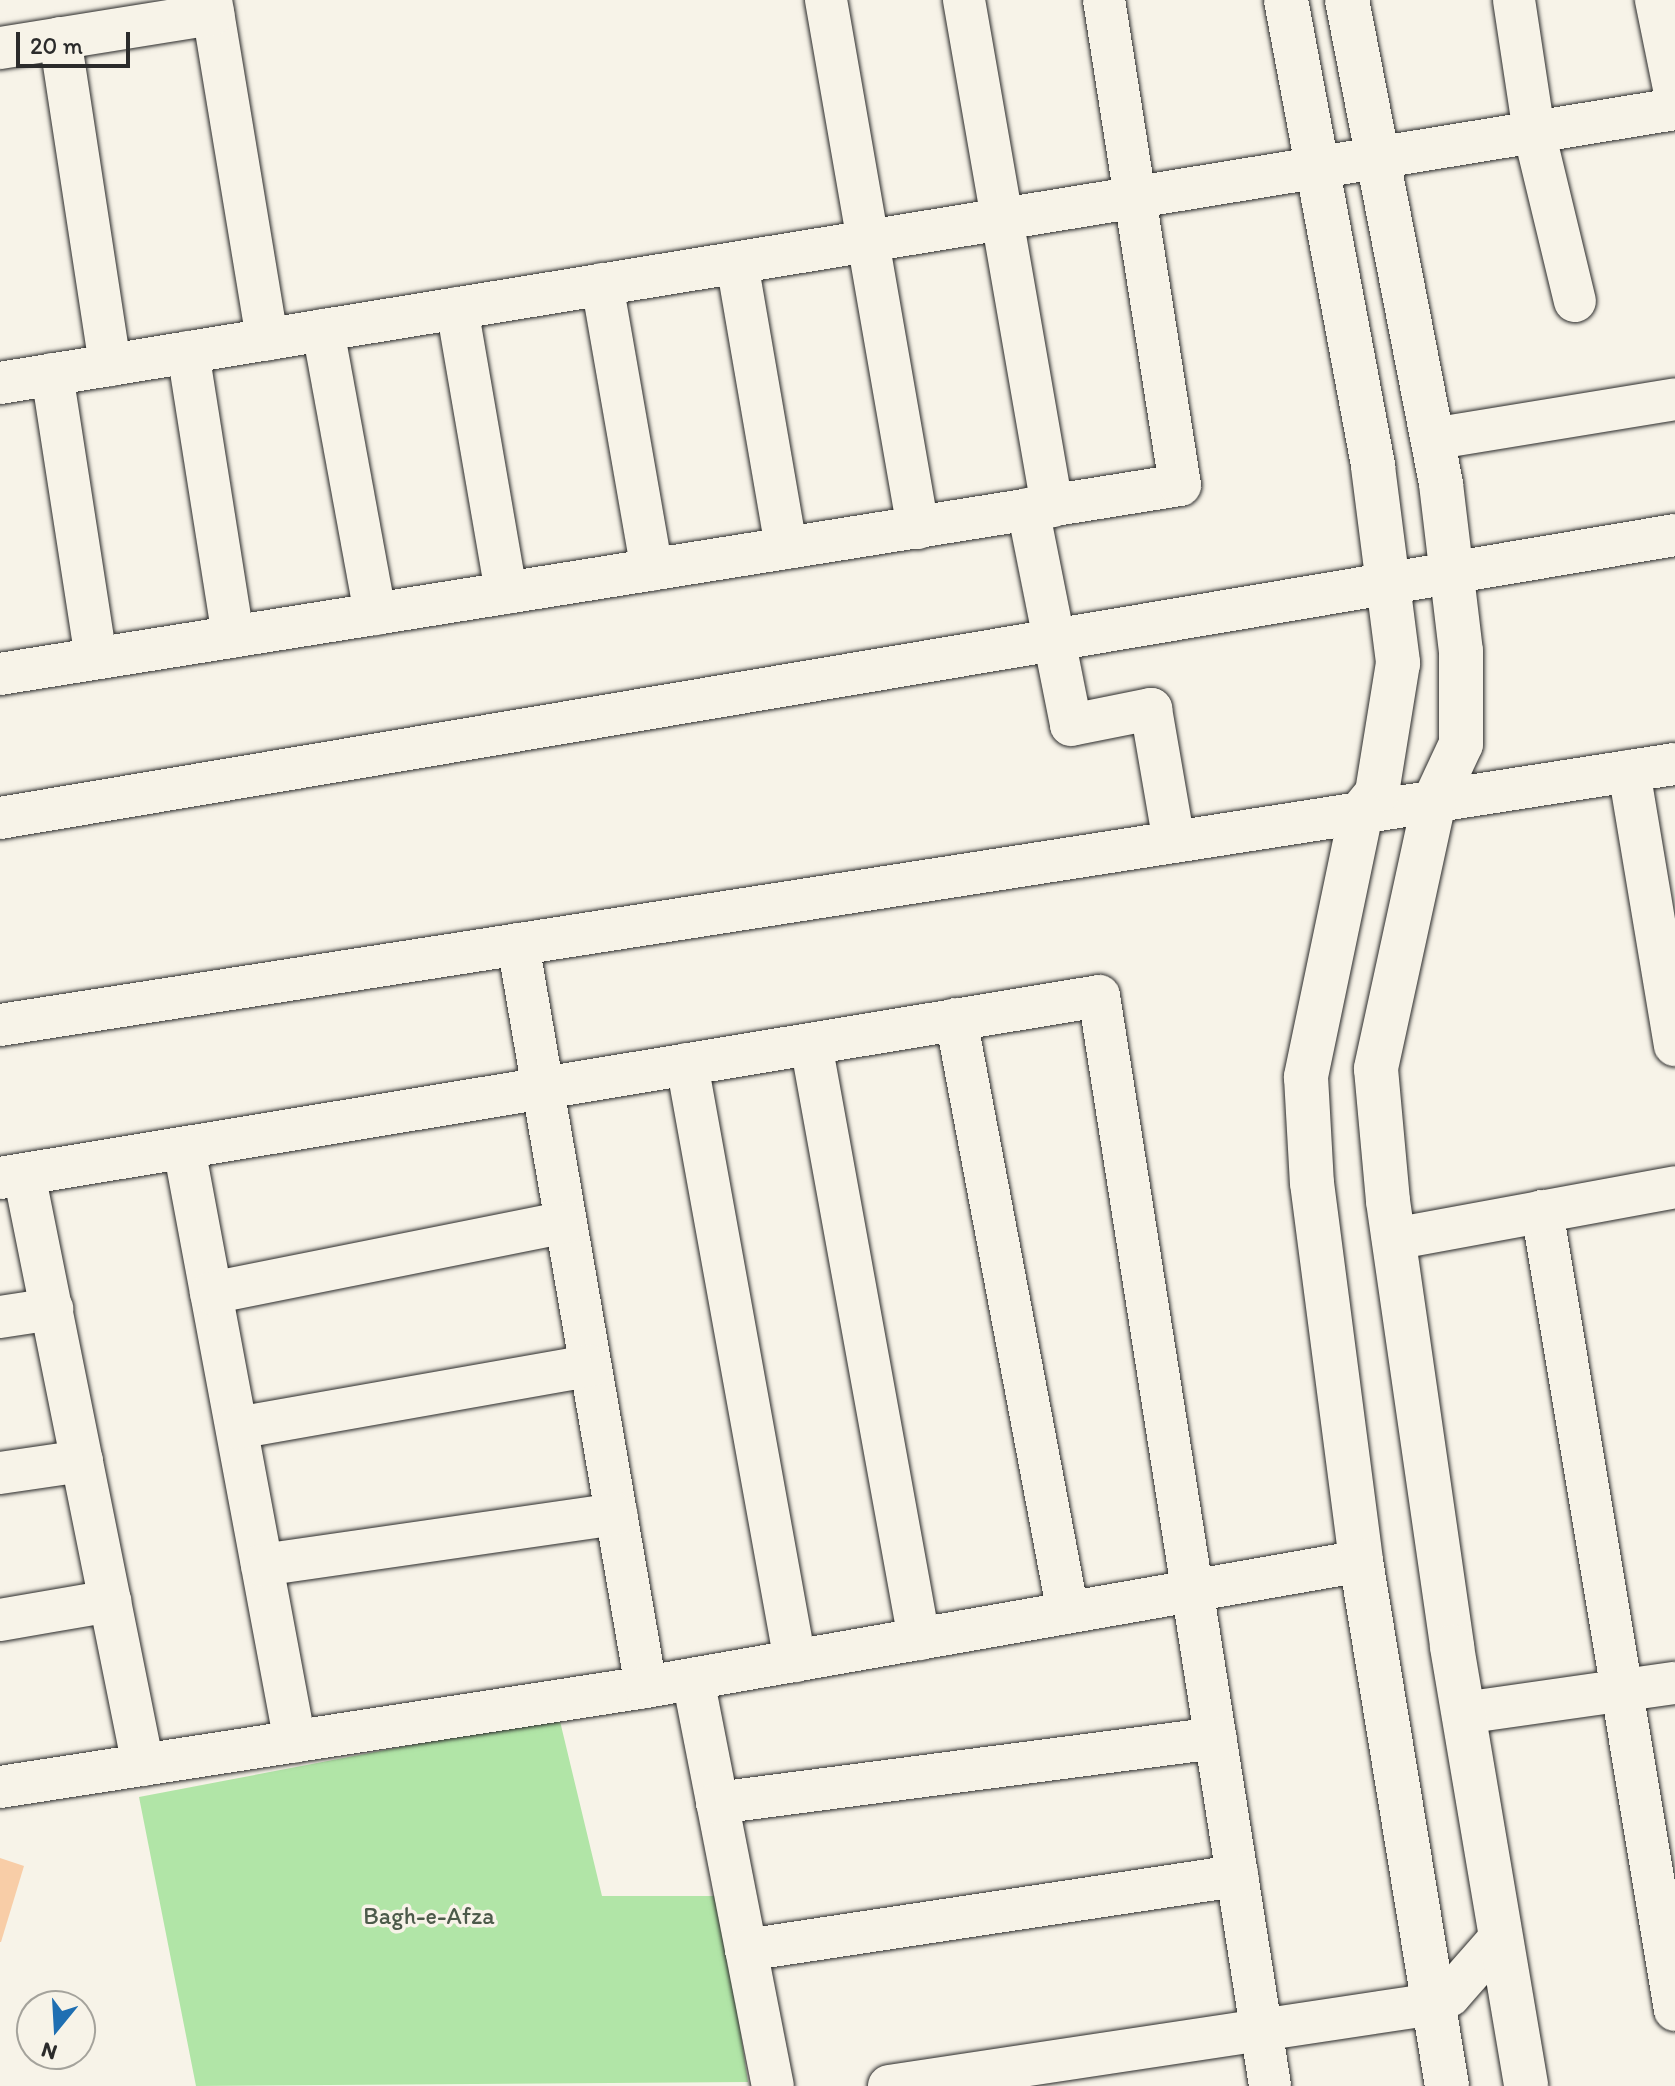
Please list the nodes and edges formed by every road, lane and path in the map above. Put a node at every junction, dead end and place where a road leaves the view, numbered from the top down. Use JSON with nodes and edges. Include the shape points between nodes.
{"nodes":[{"id":1,"x":826,"y":0,"type":"edge"},
{"id":2,"x":964,"y":0,"type":"edge"},
{"id":3,"x":1104,"y":0,"type":"edge"},
{"id":4,"x":1286,"y":0,"type":"edge"},
{"id":5,"x":1347,"y":0,"type":"edge"},
{"id":6,"x":1514,"y":0,"type":"edge"},
{"id":7,"x":1656,"y":0,"type":"edge"},
{"id":8,"x":212,"y":7,"type":"edge"},
{"id":9,"x":60,"y":38,"type":"junction"},
{"id":10,"x":0,"y":48,"type":"edge"},
{"id":11,"x":1675,"y":93,"type":"edge"},
{"id":12,"x":1675,"y":109,"type":"edge"},
{"id":13,"x":1534,"y":132,"type":"junction"},
{"id":14,"x":1377,"y":158,"type":"junction"},
{"id":15,"x":1319,"y":167,"type":"junction"},
{"id":16,"x":1134,"y":198,"type":"junction"},
{"id":17,"x":1002,"y":219,"type":"junction"},
{"id":18,"x":866,"y":241,"type":"junction"},
{"id":19,"x":737,"y":263,"type":"junction"},
{"id":20,"x":602,"y":284,"type":"junction"},
{"id":21,"x":1575,"y":301,"type":"dead end"},
{"id":22,"x":457,"y":308,"type":"junction"},
{"id":23,"x":323,"y":330,"type":"junction"},
{"id":24,"x":267,"y":339,"type":"junction"},
{"id":25,"x":188,"y":352,"type":"junction"},
{"id":26,"x":110,"y":365,"type":"junction"},
{"id":27,"x":52,"y":374,"type":"junction"},
{"id":28,"x":0,"y":383,"type":"edge"},
{"id":29,"x":1675,"y":399,"type":"edge"},
{"id":30,"x":1432,"y":439,"type":"junction"},
{"id":31,"x":1040,"y":508,"type":"junction"},
{"id":32,"x":918,"y":528,"type":"junction"},
{"id":33,"x":1675,"y":535,"type":"edge"},
{"id":34,"x":786,"y":548,"type":"junction"},
{"id":35,"x":652,"y":570,"type":"junction"},
{"id":36,"x":1451,"y":571,"type":"junction"},
{"id":37,"x":1387,"y":580,"type":"junction"},
{"id":38,"x":506,"y":593,"type":"junction"},
{"id":39,"x":375,"y":614,"type":"junction"},
{"id":40,"x":233,"y":636,"type":"junction"},
{"id":41,"x":1054,"y":638,"type":"junction"},
{"id":42,"x":96,"y":658,"type":"junction"},
{"id":43,"x":0,"y":674,"type":"edge"},
{"id":44,"x":1675,"y":764,"type":"edge"},
{"id":45,"x":1629,"y":771,"type":"junction"},
{"id":46,"x":1434,"y":802,"type":"junction"},
{"id":47,"x":1361,"y":813,"type":"junction"},
{"id":48,"x":0,"y":818,"type":"edge"},
{"id":49,"x":1174,"y":842,"type":"junction"},
{"id":50,"x":518,"y":944,"type":"junction"},
{"id":51,"x":956,"y":1019,"type":"junction"},
{"id":52,"x":0,"y":1025,"type":"edge"},
{"id":53,"x":811,"y":1044,"type":"junction"},
{"id":54,"x":1675,"y":1045,"type":"edge"},
{"id":55,"x":687,"y":1064,"type":"junction"},
{"id":56,"x":543,"y":1088,"type":"junction"},
{"id":57,"x":184,"y":1148,"type":"junction"},
{"id":58,"x":12,"y":1176,"type":"edge"},
{"id":59,"x":1675,"y":1187,"type":"edge"},
{"id":60,"x":1542,"y":1211,"type":"junction"},
{"id":61,"x":565,"y":1222,"type":"junction"},
{"id":62,"x":1393,"y":1239,"type":"junction"},
{"id":63,"x":211,"y":1293,"type":"junction"},
{"id":64,"x":52,"y":1309,"type":"junction"},
{"id":65,"x":0,"y":1317,"type":"edge"},
{"id":66,"x":590,"y":1366,"type":"junction"},
{"id":67,"x":237,"y":1428,"type":"junction"},
{"id":68,"x":82,"y":1461,"type":"junction"},
{"id":69,"x":0,"y":1473,"type":"edge"},
{"id":70,"x":616,"y":1514,"type":"junction"},
{"id":71,"x":1361,"y":1561,"type":"junction"},
{"id":72,"x":262,"y":1565,"type":"junction"},
{"id":73,"x":1192,"y":1591,"type":"junction"},
{"id":74,"x":110,"y":1601,"type":"junction"},
{"id":75,"x":1068,"y":1613,"type":"junction"},
{"id":76,"x":0,"y":1620,"type":"edge"},
{"id":77,"x":919,"y":1639,"type":"junction"},
{"id":78,"x":795,"y":1661,"type":"junction"},
{"id":79,"x":693,"y":1679,"type":"junction"},
{"id":80,"x":1675,"y":1683,"type":"edge"},
{"id":81,"x":646,"y":1687,"type":"junction"},
{"id":82,"x":1622,"y":1691,"type":"junction"},
{"id":83,"x":1463,"y":1713,"type":"junction"},
{"id":84,"x":1216,"y":1738,"type":"junction"},
{"id":85,"x":295,"y":1742,"type":"junction"},
{"id":86,"x":143,"y":1765,"type":"junction"},
{"id":87,"x":0,"y":1787,"type":"edge"},
{"id":88,"x":717,"y":1803,"type":"junction"},
{"id":89,"x":1237,"y":1876,"type":"junction"},
{"id":90,"x":1501,"y":1937,"type":"junction"},
{"id":91,"x":746,"y":1950,"type":"junction"},
{"id":92,"x":1434,"y":2004,"type":"junction"},
{"id":93,"x":1675,"y":2010,"type":"edge"},
{"id":94,"x":1261,"y":2030,"type":"junction"},
{"id":95,"x":1125,"y":2068,"type":"edge"},
{"id":96,"x":982,"y":2079,"type":"edge"},
{"id":97,"x":773,"y":2086,"type":"edge"},
{"id":98,"x":889,"y":2086,"type":"edge"},
{"id":99,"x":1270,"y":2086,"type":"edge"},
{"id":100,"x":1447,"y":2086,"type":"edge"},
{"id":101,"x":1526,"y":2086,"type":"edge"}],
"edges":[{"from":1,"to":18,"type":"street"},
{"from":2,"to":17,"type":"street"},
{"from":3,"to":16,"type":"street"},
{"from":4,"to":15,"type":"main road"},
{"from":5,"to":14,"type":"main road"},
{"from":6,"to":13,"type":"street"},
{"from":7,"to":11,"type":"street"},
{"from":8,"to":9,"type":"street"},
{"from":8,"to":24,"type":"street"},
{"from":9,"to":10,"type":"street"},
{"from":9,"to":26,"type":"street"},
{"from":12,"to":13,"type":"street"},
{"from":13,"to":14,"type":"street"},
{"from":13,"to":21,"type":"street"},
{"from":14,"to":15,"type":"street"},
{"from":14,"to":30,"type":"main road"},
{"from":15,"to":16,"type":"street"},
{"from":15,"to":37,"type":"main road"},
{"from":16,"to":17,"type":"street"},
{"from":16,"to":31,"type":"street","via":[[1180,485]]},
{"from":17,"to":18,"type":"street"},
{"from":17,"to":31,"type":"street"},
{"from":18,"to":19,"type":"street"},
{"from":18,"to":32,"type":"street"},
{"from":19,"to":20,"type":"street"},
{"from":19,"to":34,"type":"street"},
{"from":20,"to":22,"type":"street"},
{"from":20,"to":35,"type":"street"},
{"from":22,"to":23,"type":"street"},
{"from":22,"to":38,"type":"street"},
{"from":23,"to":24,"type":"street"},
{"from":23,"to":39,"type":"street"},
{"from":24,"to":25,"type":"street"},
{"from":25,"to":26,"type":"street"},
{"from":25,"to":40,"type":"street"},
{"from":26,"to":27,"type":"street"},
{"from":27,"to":28,"type":"street"},
{"from":27,"to":42,"type":"street"},
{"from":29,"to":30,"type":"street"},
{"from":30,"to":36,"type":"main road"},
{"from":31,"to":32,"type":"street"},
{"from":31,"to":41,"type":"street"},
{"from":32,"to":34,"type":"street"},
{"from":33,"to":36,"type":"street"},
{"from":34,"to":35,"type":"street"},
{"from":35,"to":38,"type":"street"},
{"from":36,"to":37,"type":"street"},
{"from":36,"to":46,"type":"main road","via":[[1461,651],[1461,744]]},
{"from":37,"to":41,"type":"street"},
{"from":37,"to":47,"type":"main road","via":[[1398,663],[1377,793]]},
{"from":38,"to":39,"type":"street"},
{"from":39,"to":40,"type":"street"},
{"from":40,"to":42,"type":"street"},
{"from":41,"to":48,"type":"street"},
{"from":41,"to":49,"type":"street","via":[[1071,725],[1151,709]]},
{"from":42,"to":43,"type":"street"},
{"from":44,"to":45,"type":"street"},
{"from":45,"to":46,"type":"street"},
{"from":45,"to":54,"type":"street"},
{"from":46,"to":47,"type":"street"},
{"from":46,"to":62,"type":"main road","via":[[1376,1069]]},
{"from":47,"to":49,"type":"street"},
{"from":47,"to":71,"type":"main road","via":[[1306,1077],[1312,1183]]},
{"from":49,"to":50,"type":"street"},
{"from":50,"to":52,"type":"street"},
{"from":50,"to":56,"type":"street"},
{"from":51,"to":53,"type":"street"},
{"from":51,"to":73,"type":"street","via":[[1099,996]]},
{"from":51,"to":75,"type":"street"},
{"from":53,"to":55,"type":"street"},
{"from":53,"to":77,"type":"street"},
{"from":55,"to":56,"type":"street"},
{"from":55,"to":78,"type":"street"},
{"from":56,"to":57,"type":"street"},
{"from":56,"to":61,"type":"street"},
{"from":57,"to":58,"type":"street"},
{"from":57,"to":63,"type":"street"},
{"from":58,"to":64,"type":"street"},
{"from":59,"to":60,"type":"street"},
{"from":60,"to":62,"type":"street"},
{"from":60,"to":82,"type":"street"},
{"from":61,"to":63,"type":"street"},
{"from":61,"to":66,"type":"street"},
{"from":62,"to":83,"type":"main road"},
{"from":63,"to":67,"type":"street"},
{"from":64,"to":65,"type":"street"},
{"from":64,"to":68,"type":"street"},
{"from":66,"to":67,"type":"street"},
{"from":66,"to":70,"type":"street"},
{"from":67,"to":72,"type":"street"},
{"from":68,"to":69,"type":"street"},
{"from":68,"to":74,"type":"street"},
{"from":70,"to":72,"type":"street"},
{"from":70,"to":81,"type":"street"},
{"from":71,"to":73,"type":"street"},
{"from":71,"to":92,"type":"main road"},
{"from":72,"to":85,"type":"street"},
{"from":73,"to":75,"type":"street"},
{"from":73,"to":84,"type":"street"},
{"from":74,"to":76,"type":"street"},
{"from":74,"to":86,"type":"street"},
{"from":75,"to":77,"type":"street"},
{"from":77,"to":78,"type":"street"},
{"from":78,"to":79,"type":"street"},
{"from":79,"to":81,"type":"street"},
{"from":79,"to":88,"type":"street"},
{"from":80,"to":82,"type":"street"},
{"from":81,"to":85,"type":"street"},
{"from":82,"to":83,"type":"street"},
{"from":82,"to":93,"type":"street"},
{"from":83,"to":90,"type":"main road"},
{"from":84,"to":88,"type":"street"},
{"from":84,"to":89,"type":"street"},
{"from":85,"to":86,"type":"street"},
{"from":86,"to":87,"type":"street"},
{"from":88,"to":91,"type":"street"},
{"from":89,"to":91,"type":"street"},
{"from":89,"to":94,"type":"street"},
{"from":90,"to":92,"type":"street","via":[[1450,1995]]},
{"from":90,"to":101,"type":"main road"},
{"from":91,"to":97,"type":"street"},
{"from":92,"to":94,"type":"street"},
{"from":92,"to":100,"type":"main road"},
{"from":94,"to":95,"type":"street"},
{"from":94,"to":99,"type":"street"},
{"from":95,"to":96,"type":"street"},
{"from":96,"to":98,"type":"street"}]}
